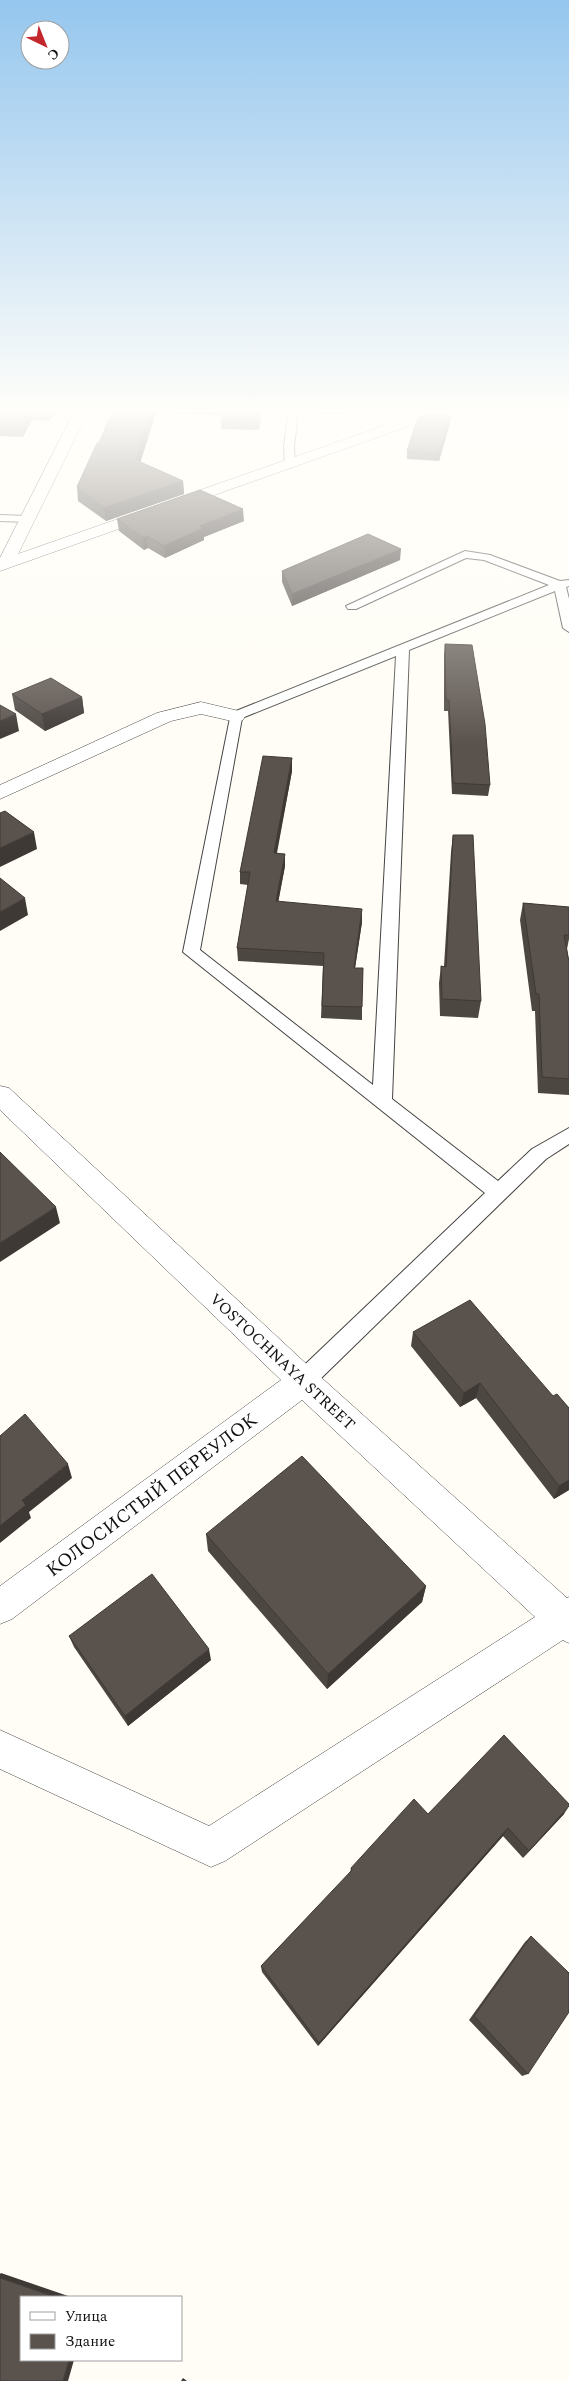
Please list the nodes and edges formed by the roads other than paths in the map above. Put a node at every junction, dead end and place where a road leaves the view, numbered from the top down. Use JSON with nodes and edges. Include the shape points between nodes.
{"nodes":[{"id":1,"x":26,"y":523,"type":"edge"},
{"id":2,"x":123,"y":523,"type":"edge"},
{"id":3,"x":3,"y":565,"type":"edge"},
{"id":4,"x":565,"y":583,"type":"edge"},
{"id":5,"x":352,"y":606,"type":"dead end"},
{"id":6,"x":569,"y":628,"type":"edge"},
{"id":7,"x":403,"y":648,"type":"junction"},
{"id":8,"x":236,"y":716,"type":"junction"},
{"id":9,"x":0,"y":793,"type":"edge"},
{"id":10,"x":0,"y":1095,"type":"edge"},
{"id":11,"x":382,"y":1102,"type":"junction"},
{"id":12,"x":569,"y":1136,"type":"edge"},
{"id":13,"x":499,"y":1193,"type":"junction"},
{"id":14,"x":303,"y":1381,"type":"junction"},
{"id":15,"x":0,"y":1607,"type":"edge"},
{"id":16,"x":567,"y":1619,"type":"edge"},
{"id":17,"x":0,"y":1749,"type":"edge"}],
"edges":[{"from":1,"to":3,"type":"street"},
{"from":2,"to":3,"type":"street"},
{"from":4,"to":5,"type":"lane","via":[[465,554]]},
{"from":4,"to":6,"type":"lane"},
{"from":4,"to":7,"type":"lane"},
{"from":7,"to":8,"type":"lane"},
{"from":7,"to":11,"type":"lane"},
{"from":8,"to":9,"type":"street","via":[[201,708],[164,717]]},
{"from":8,"to":11,"type":"lane","via":[[191,952]]},
{"from":10,"to":14,"type":"street","name":"VOSTOCHNAYA STREET"},
{"from":11,"to":13,"type":"lane"},
{"from":12,"to":13,"type":"lane","via":[[539,1154]]},
{"from":13,"to":14,"type":"lane"},
{"from":14,"to":15,"type":"street","name":"КОЛОСИСТЫЙ ПЕРЕУЛОК"},
{"from":14,"to":16,"type":"street","name":"VOSTOCHNAYA STREET"},
{"from":16,"to":17,"type":"street","via":[[211,1847]]}]}
